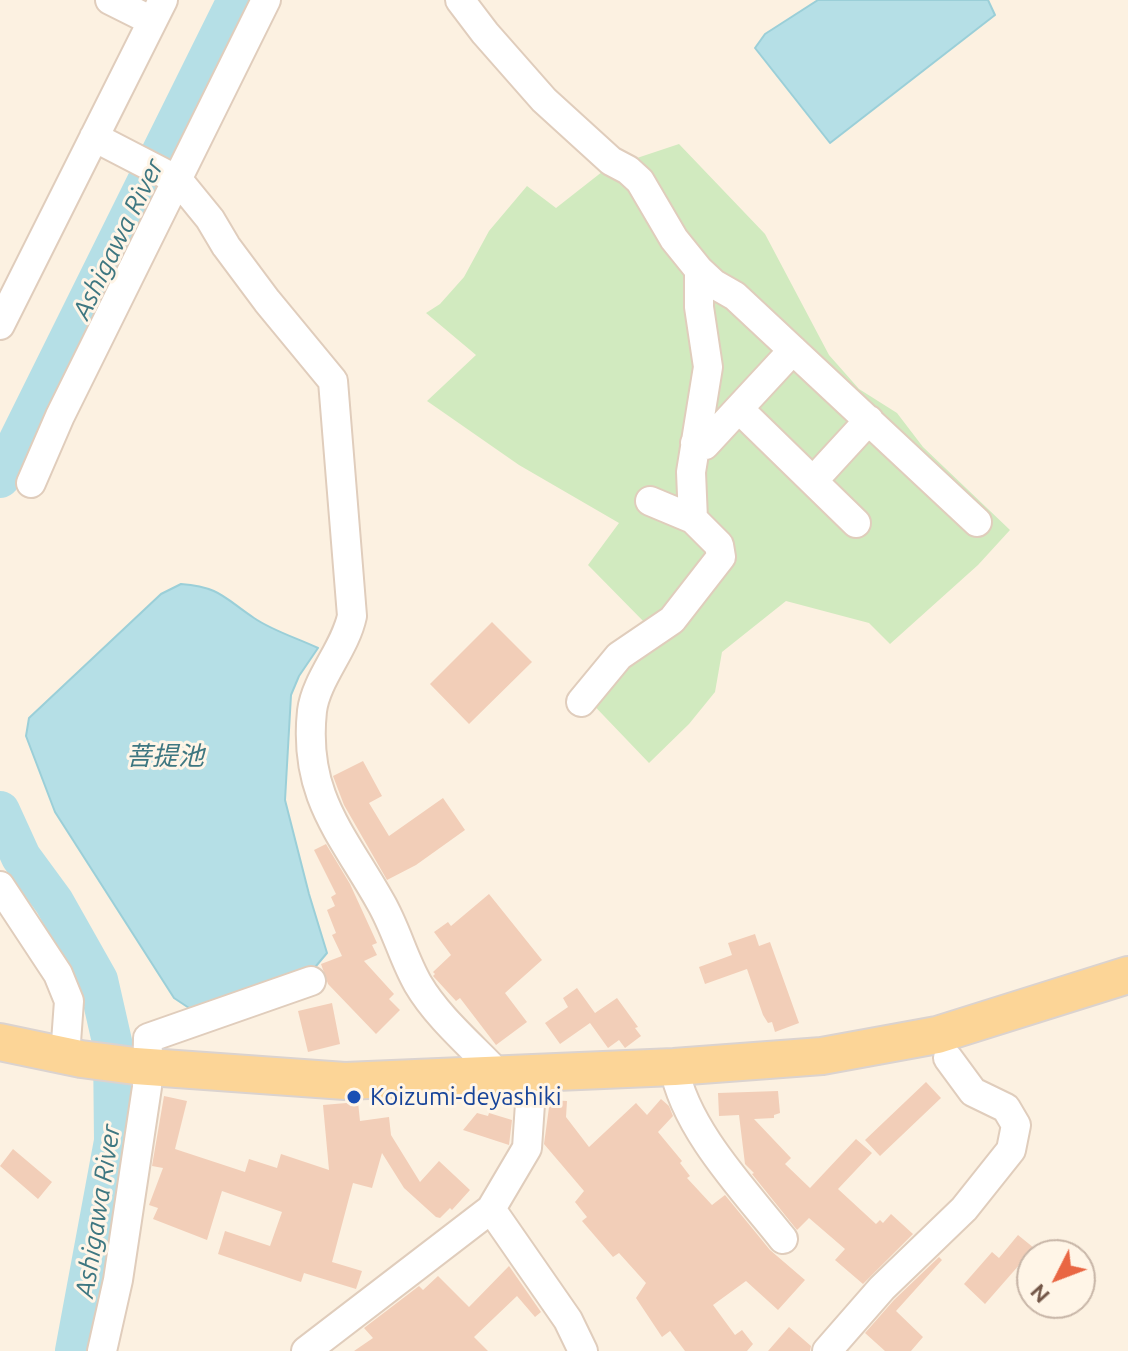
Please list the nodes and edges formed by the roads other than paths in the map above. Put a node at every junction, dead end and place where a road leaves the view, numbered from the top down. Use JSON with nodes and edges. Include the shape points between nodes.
{"nodes":[{"id":1,"x":110,"y":0,"type":"edge"},
{"id":2,"x":266,"y":0,"type":"edge"},
{"id":3,"x":460,"y":0,"type":"edge"},
{"id":4,"x":157,"y":10,"type":"edge"},
{"id":5,"x":94,"y":137,"type":"junction"},
{"id":6,"x":179,"y":181,"type":"junction"},
{"id":7,"x":699,"y":270,"type":"junction"},
{"id":8,"x":0,"y":325,"type":"edge"},
{"id":9,"x":793,"y":350,"type":"junction"},
{"id":10,"x":739,"y":409,"type":"junction"},
{"id":11,"x":869,"y":420,"type":"junction"},
{"id":12,"x":695,"y":443,"type":"junction"},
{"id":13,"x":813,"y":481,"type":"junction"},
{"id":14,"x":31,"y":483,"type":"dead end"},
{"id":15,"x":650,"y":501,"type":"dead end"},
{"id":16,"x":693,"y":519,"type":"junction"},
{"id":17,"x":977,"y":522,"type":"dead end"},
{"id":18,"x":856,"y":523,"type":"dead end"},
{"id":19,"x":581,"y":702,"type":"dead end"},
{"id":20,"x":0,"y":886,"type":"edge"},
{"id":21,"x":1128,"y":975,"type":"edge"},
{"id":22,"x":311,"y":981,"type":"dead end"},
{"id":23,"x":0,"y":1042,"type":"edge"},
{"id":24,"x":73,"y":1058,"type":"junction"},
{"id":25,"x":948,"y":1058,"type":"dead end"},
{"id":26,"x":142,"y":1067,"type":"junction"},
{"id":27,"x":674,"y":1067,"type":"junction"},
{"id":28,"x":516,"y":1074,"type":"junction"},
{"id":29,"x":491,"y":1209,"type":"junction"},
{"id":30,"x":783,"y":1239,"type":"dead end"},
{"id":31,"x":102,"y":1351,"type":"edge"},
{"id":32,"x":306,"y":1351,"type":"edge"},
{"id":33,"x":583,"y":1351,"type":"edge"},
{"id":34,"x":827,"y":1351,"type":"edge"}],
"edges":[{"from":1,"to":4,"type":"street"},
{"from":2,"to":6,"type":"street"},
{"from":3,"to":7,"type":"street","via":[[514,68],[578,133],[640,181],[667,229]]},
{"from":4,"to":5,"type":"street"},
{"from":5,"to":6,"type":"street"},
{"from":5,"to":8,"type":"street"},
{"from":6,"to":14,"type":"street"},
{"from":6,"to":28,"type":"street","via":[[333,381],[352,616],[312,710],[316,784],[331,823],[388,914],[420,988],[437,1010]]},
{"from":7,"to":9,"type":"street"},
{"from":7,"to":12,"type":"street","via":[[708,367]]},
{"from":9,"to":10,"type":"street"},
{"from":9,"to":11,"type":"street"},
{"from":10,"to":12,"type":"street","via":[[705,445]]},
{"from":10,"to":13,"type":"street"},
{"from":11,"to":13,"type":"street"},
{"from":11,"to":17,"type":"street"},
{"from":12,"to":16,"type":"street"},
{"from":13,"to":18,"type":"street"},
{"from":15,"to":16,"type":"street"},
{"from":16,"to":19,"type":"street","via":[[719,545],[721,557],[672,620],[619,656]]},
{"from":20,"to":24,"type":"street","via":[[58,974],[69,1001]]},
{"from":21,"to":27,"type":"main road","via":[[937,1035],[822,1056]]},
{"from":22,"to":26,"type":"street","via":[[148,1038]]},
{"from":23,"to":24,"type":"main road"},
{"from":24,"to":26,"type":"main road"},
{"from":25,"to":34,"type":"street","via":[[973,1092],[1006,1108],[1016,1125],[1011,1150],[964,1209],[882,1288]]},
{"from":26,"to":28,"type":"main road","via":[[345,1081]]},
{"from":26,"to":31,"type":"street","via":[[147,1087]]},
{"from":27,"to":28,"type":"main road"},
{"from":27,"to":30,"type":"street","via":[[697,1123]]},
{"from":28,"to":29,"type":"street","via":[[527,1148]]},
{"from":29,"to":32,"type":"street"},
{"from":29,"to":33,"type":"street","via":[[568,1320]]}]}
